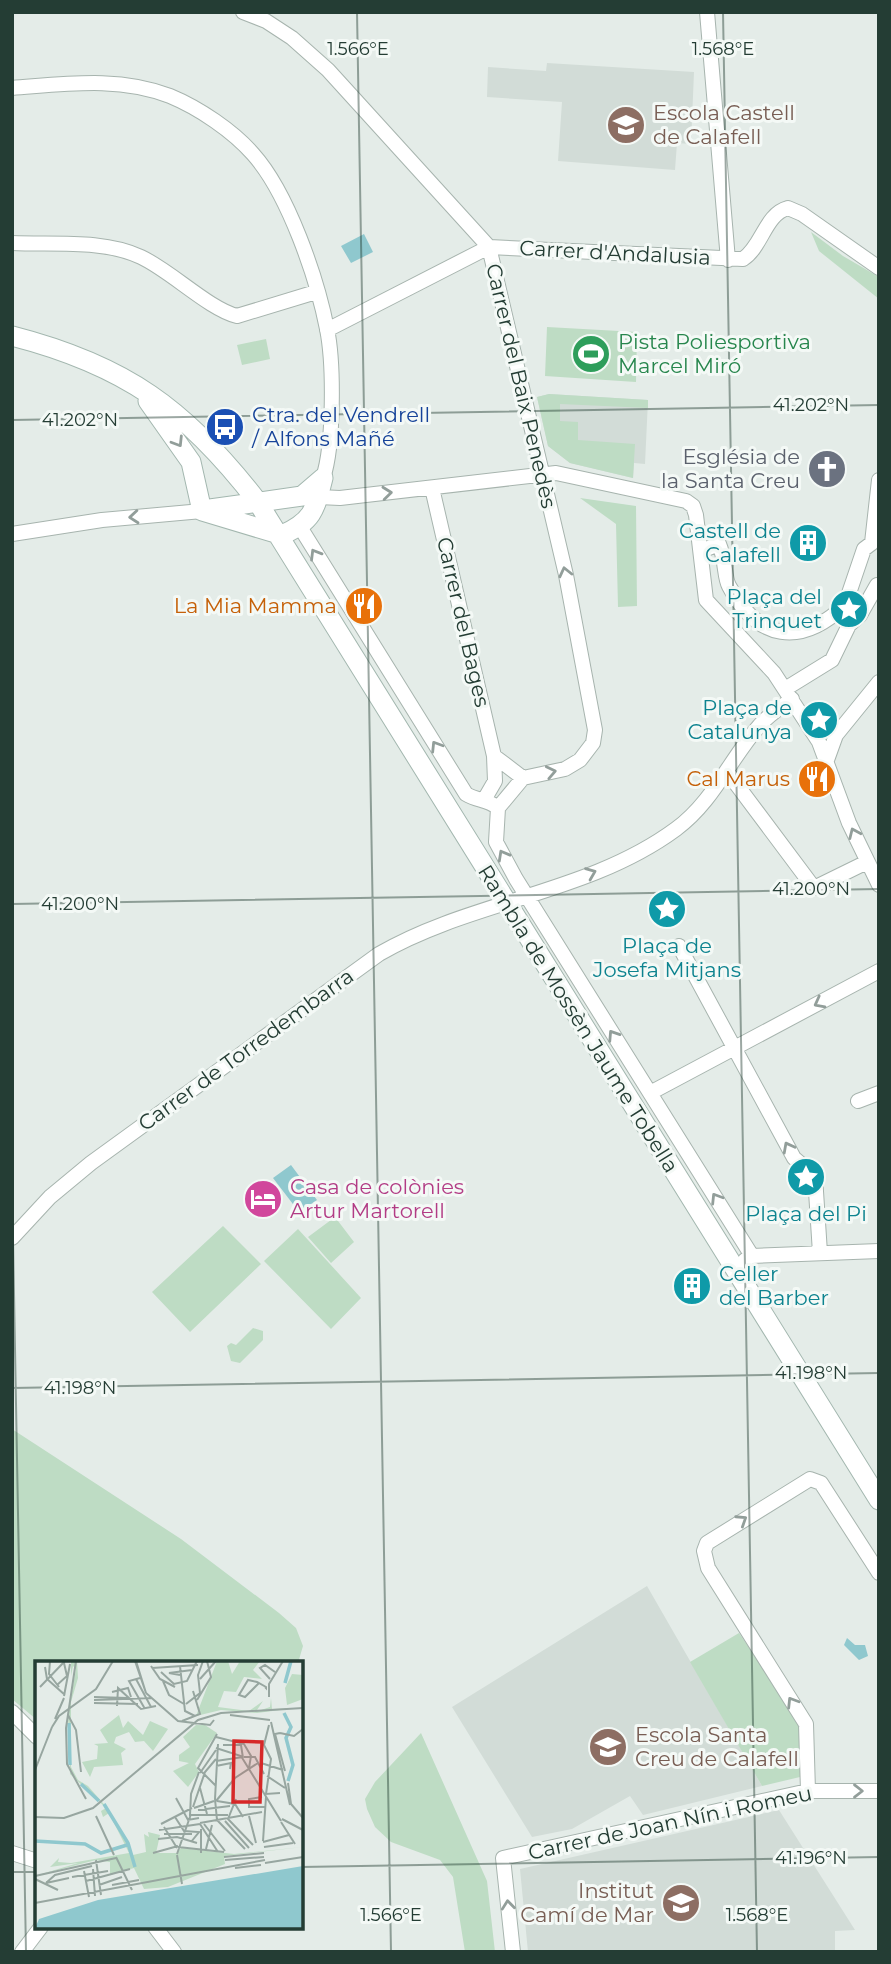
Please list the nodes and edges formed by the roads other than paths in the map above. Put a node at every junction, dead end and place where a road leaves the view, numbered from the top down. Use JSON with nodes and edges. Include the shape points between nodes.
{"nodes":[{"id":1,"x":243,"y":12,"type":"edge"},
{"id":2,"x":707,"y":12,"type":"edge"},
{"id":3,"x":12,"y":88,"type":"edge"},
{"id":4,"x":12,"y":243,"type":"edge"},
{"id":5,"x":489,"y":247,"type":"junction"},
{"id":6,"x":728,"y":260,"type":"junction"},
{"id":7,"x":879,"y":268,"type":"edge"},
{"id":8,"x":316,"y":292,"type":"junction"},
{"id":9,"x":327,"y":330,"type":"junction"},
{"id":10,"x":12,"y":336,"type":"edge"},
{"id":11,"x":138,"y":387,"type":"junction"},
{"id":12,"x":542,"y":472,"type":"junction"},
{"id":13,"x":879,"y":480,"type":"edge"},
{"id":14,"x":318,"y":488,"type":"junction"},
{"id":15,"x":432,"y":488,"type":"junction"},
{"id":16,"x":257,"y":501,"type":"junction"},
{"id":17,"x":202,"y":511,"type":"junction"},
{"id":18,"x":300,"y":527,"type":"junction"},
{"id":19,"x":12,"y":534,"type":"edge"},
{"id":20,"x":282,"y":536,"type":"junction"},
{"id":21,"x":701,"y":551,"type":"junction"},
{"id":22,"x":877,"y":585,"type":"edge"},
{"id":23,"x":845,"y":604,"type":"junction"},
{"id":24,"x":860,"y":615,"type":"junction"},
{"id":25,"x":879,"y":682,"type":"edge"},
{"id":26,"x":789,"y":694,"type":"junction"},
{"id":27,"x":494,"y":756,"type":"junction"},
{"id":28,"x":827,"y":760,"type":"junction"},
{"id":29,"x":728,"y":773,"type":"junction"},
{"id":30,"x":523,"y":778,"type":"junction"},
{"id":31,"x":480,"y":800,"type":"junction"},
{"id":32,"x":498,"y":808,"type":"junction"},
{"id":33,"x":452,"y":815,"type":"junction"},
{"id":34,"x":867,"y":862,"type":"junction"},
{"id":35,"x":879,"y":885,"type":"edge"},
{"id":36,"x":528,"y":897,"type":"junction"},
{"id":37,"x":506,"y":903,"type":"junction"},
{"id":38,"x":679,"y":946,"type":"dead end"},
{"id":39,"x":879,"y":971,"type":"edge"},
{"id":40,"x":735,"y":1047,"type":"junction"},
{"id":41,"x":650,"y":1093,"type":"junction"},
{"id":42,"x":879,"y":1093,"type":"edge"},
{"id":43,"x":858,"y":1101,"type":"dead end"},
{"id":44,"x":12,"y":1238,"type":"edge"},
{"id":45,"x":879,"y":1251,"type":"edge"},
{"id":46,"x":820,"y":1253,"type":"junction"},
{"id":47,"x":752,"y":1256,"type":"junction"},
{"id":48,"x":731,"y":1267,"type":"junction"},
{"id":49,"x":879,"y":1500,"type":"edge"},
{"id":50,"x":879,"y":1573,"type":"edge"},
{"id":51,"x":12,"y":1712,"type":"edge"},
{"id":52,"x":35,"y":1735,"type":"edge"},
{"id":53,"x":808,"y":1791,"type":"junction"},
{"id":54,"x":879,"y":1791,"type":"edge"},
{"id":55,"x":12,"y":1853,"type":"edge"},
{"id":56,"x":35,"y":1860,"type":"edge"},
{"id":57,"x":39,"y":1929,"type":"edge"},
{"id":58,"x":157,"y":1929,"type":"edge"},
{"id":59,"x":22,"y":1952,"type":"edge"},
{"id":60,"x":174,"y":1952,"type":"edge"},
{"id":61,"x":513,"y":1952,"type":"edge"}],
"edges":[{"from":1,"to":5,"type":"street","name":"Carrer del Baix Penedès","via":[[292,38],[328,70]]},
{"from":2,"to":6,"type":"street"},
{"from":3,"to":8,"type":"street","via":[[96,82],[134,86],[171,97],[215,122],[253,154],[286,203]]},
{"from":4,"to":8,"type":"street","via":[[97,246],[139,256],[237,316]]},
{"from":5,"to":6,"type":"street","name":"Carrer d'Andalusia"},
{"from":5,"to":9,"type":"street","name":"Carrer d'Andalusia"},
{"from":5,"to":12,"type":"street","name":"Carrer del Baix Penedès"},
{"from":6,"to":7,"type":"street","name":"Carrer d'Andalusia","via":[[755,252],[774,216],[788,208]]},
{"from":8,"to":9,"type":"street"},
{"from":9,"to":14,"type":"street","via":[[330,429]]},
{"from":10,"to":11,"type":"street","name":"Rambla de Mossèn Jaume Tobella","via":[[61,348],[105,366]]},
{"from":11,"to":16,"type":"street","name":"Rambla de Mossèn Jaume Tobella","via":[[188,422]]},
{"from":11,"to":17,"type":"street","one_way":true,"via":[[191,463]]},
{"from":12,"to":15,"type":"street"},
{"from":12,"to":21,"type":"street","via":[[686,501],[693,506]]},
{"from":30,"to":12,"type":"street","name":"Carrer del Baix Penedès","one_way":true,"via":[[565,769],[580,760],[596,730]]},
{"from":13,"to":23,"type":"street","via":[[872,542],[864,549]]},
{"from":14,"to":15,"type":"street","one_way":true,"via":[[340,498]]},
{"from":14,"to":16,"type":"street","via":[[302,496]]},
{"from":14,"to":18,"type":"street","via":[[315,511]]},
{"from":15,"to":27,"type":"street","name":"Carrer del Bages"},
{"from":16,"to":17,"type":"street"},
{"from":16,"to":20,"type":"street","name":"Rambla de Mossèn Jaume Tobella"},
{"from":17,"to":19,"type":"street","one_way":true},
{"from":17,"to":20,"type":"street"},
{"from":18,"to":20,"type":"street"},
{"from":31,"to":18,"type":"street","one_way":true,"via":[[466,794]]},
{"from":20,"to":33,"type":"street","name":"Rambla de Mossèn Jaume Tobella"},
{"from":21,"to":23,"type":"street","via":[[719,544],[726,560],[727,583],[767,630],[798,634],[822,625]]},
{"from":21,"to":26,"type":"street","via":[[706,600]]},
{"from":22,"to":24,"type":"street","name":"Carrer de Torredembarra"},
{"from":23,"to":24,"type":"street"},
{"from":24,"to":26,"type":"street","name":"Carrer de Torredembarra","via":[[849,625],[832,660]]},
{"from":25,"to":28,"type":"street","via":[[836,735]]},
{"from":26,"to":28,"type":"street"},
{"from":26,"to":29,"type":"street","name":"Carrer de Torredembarra","via":[[758,726]]},
{"from":27,"to":30,"type":"street"},
{"from":27,"to":31,"type":"street","name":"Carrer del Bages","via":[[495,781]]},
{"from":34,"to":28,"type":"street","one_way":true},
{"from":29,"to":34,"type":"street","via":[[814,888]]},
{"from":36,"to":29,"type":"street","name":"Carrer de Torredembarra","one_way":true,"via":[[641,851],[678,828]]},
{"from":30,"to":32,"type":"street"},
{"from":31,"to":32,"type":"street"},
{"from":31,"to":33,"type":"street"},
{"from":36,"to":32,"type":"street","name":"Rambla de Mossèn Jaume Tobella","one_way":true,"via":[[496,842]]},
{"from":33,"to":37,"type":"street","name":"Rambla de Mossèn Jaume Tobella"},
{"from":34,"to":35,"type":"street"},
{"from":36,"to":37,"type":"street","name":"Carrer de Torredembarra"},
{"from":41,"to":36,"type":"street","name":"Rambla de Mossèn Jaume Tobella","one_way":true},
{"from":37,"to":44,"type":"street","name":"Carrer de Torredembarra","via":[[414,934],[344,977],[91,1163],[50,1197]]},
{"from":37,"to":48,"type":"street","name":"Rambla de Mossèn Jaume Tobella"},
{"from":38,"to":40,"type":"street"},
{"from":39,"to":40,"type":"street","one_way":true},
{"from":40,"to":41,"type":"street"},
{"from":46,"to":40,"type":"street","one_way":true,"via":[[815,1176],[794,1158]]},
{"from":47,"to":41,"type":"street","name":"Rambla de Mossèn Jaume Tobella","one_way":true},
{"from":42,"to":43,"type":"street"},
{"from":45,"to":46,"type":"street"},
{"from":46,"to":47,"type":"street"},
{"from":47,"to":48,"type":"street"},
{"from":48,"to":49,"type":"street","name":"Rambla de Mossèn Jaume Tobella"},
{"from":53,"to":50,"type":"street","one_way":true,"via":[[806,1724],[708,1568],[704,1551],[707,1543],[810,1479],[821,1483]]},
{"from":51,"to":52,"type":"street"},
{"from":53,"to":54,"type":"street","name":"Carrer de Joan Nín i Romeu","one_way":true},
{"from":61,"to":53,"type":"street","name":"Carrer de Joan Nín i Romeu","one_way":true,"via":[[503,1858]]},
{"from":55,"to":56,"type":"street"},
{"from":57,"to":59,"type":"street"},
{"from":58,"to":60,"type":"street"}]}
